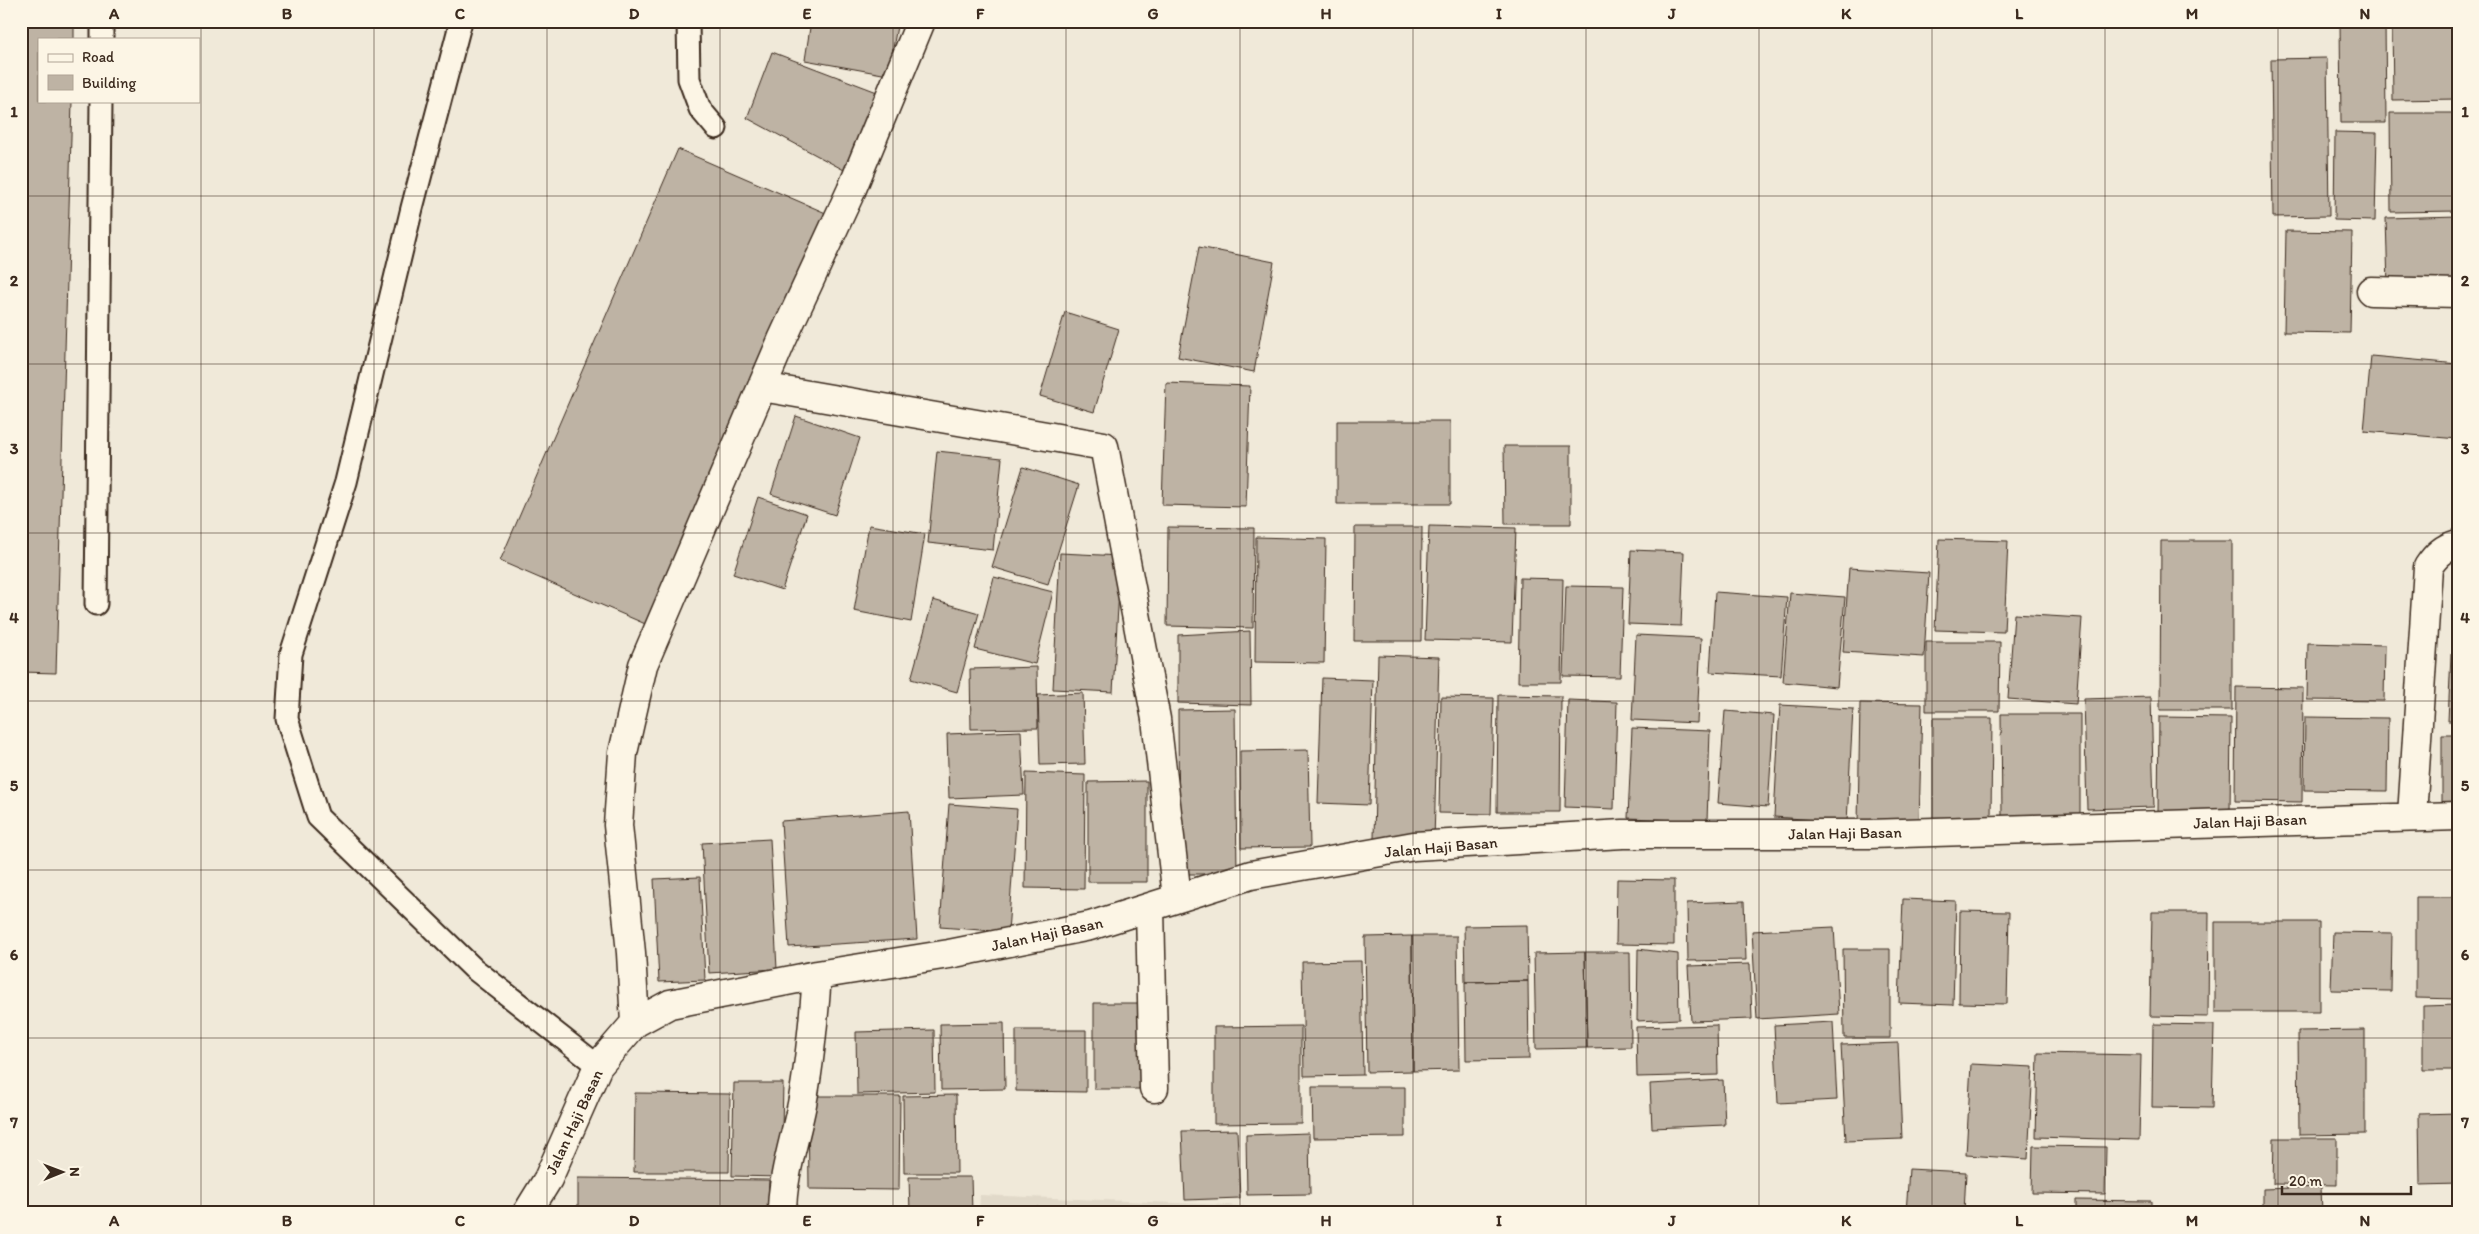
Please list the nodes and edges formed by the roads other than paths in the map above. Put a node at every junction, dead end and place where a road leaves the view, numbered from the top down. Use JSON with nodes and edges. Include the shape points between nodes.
{"nodes":[{"id":1,"x":102,"y":21,"type":"edge"},
{"id":2,"x":461,"y":21,"type":"edge"},
{"id":3,"x":688,"y":21,"type":"edge"},
{"id":4,"x":921,"y":21,"type":"edge"},
{"id":5,"x":102,"y":38,"type":"edge"},
{"id":6,"x":101,"y":102,"type":"edge"},
{"id":7,"x":716,"y":128,"type":"dead end"},
{"id":8,"x":2371,"y":291,"type":"dead end"},
{"id":9,"x":2458,"y":293,"type":"edge"},
{"id":10,"x":762,"y":387,"type":"junction"},
{"id":11,"x":2458,"y":544,"type":"edge"},
{"id":12,"x":96,"y":604,"type":"dead end"},
{"id":13,"x":2412,"y":816,"type":"junction"},
{"id":14,"x":2458,"y":816,"type":"edge"},
{"id":15,"x":1177,"y":897,"type":"junction"},
{"id":16,"x":1150,"y":908,"type":"junction"},
{"id":17,"x":817,"y":975,"type":"junction"},
{"id":18,"x":636,"y":1023,"type":"junction"},
{"id":19,"x":598,"y":1066,"type":"junction"},
{"id":20,"x":1154,"y":1088,"type":"dead end"},
{"id":21,"x":528,"y":1213,"type":"edge"},
{"id":22,"x":782,"y":1213,"type":"edge"}],
"edges":[{"from":1,"to":5,"type":"lane"},
{"from":2,"to":19,"type":"lane","via":[[346,482],[291,654],[287,719],[318,817],[473,968]]},
{"from":3,"to":7,"type":"lane","via":[[690,79],[700,109]]},
{"from":4,"to":10,"type":"street","via":[[851,191]]},
{"from":6,"to":12,"type":"lane"},
{"from":8,"to":9,"type":"street"},
{"from":10,"to":15,"type":"street","via":[[1104,446],[1156,719]]},
{"from":10,"to":18,"type":"street","via":[[643,665],[623,753],[618,826]]},
{"from":11,"to":13,"type":"street","via":[[2437,554],[2428,567]]},
{"from":13,"to":14,"type":"street","name":"Jalan Haji Basan"},
{"from":13,"to":15,"type":"street","name":"Jalan Haji Basan","via":[[1870,834],[1623,834],[1414,846],[1251,875]]},
{"from":15,"to":16,"type":"street","name":"Jalan Haji Basan"},
{"from":16,"to":17,"type":"street","name":"Jalan Haji Basan","via":[[1090,926],[949,954]]},
{"from":16,"to":20,"type":"street"},
{"from":17,"to":18,"type":"street","name":"Jalan Haji Basan","via":[[670,1004]]},
{"from":17,"to":22,"type":"street","via":[[814,1024]]},
{"from":18,"to":19,"type":"street","name":"Jalan Haji Basan"},
{"from":19,"to":21,"type":"street","name":"Jalan Haji Basan","via":[[548,1180]]}]}
